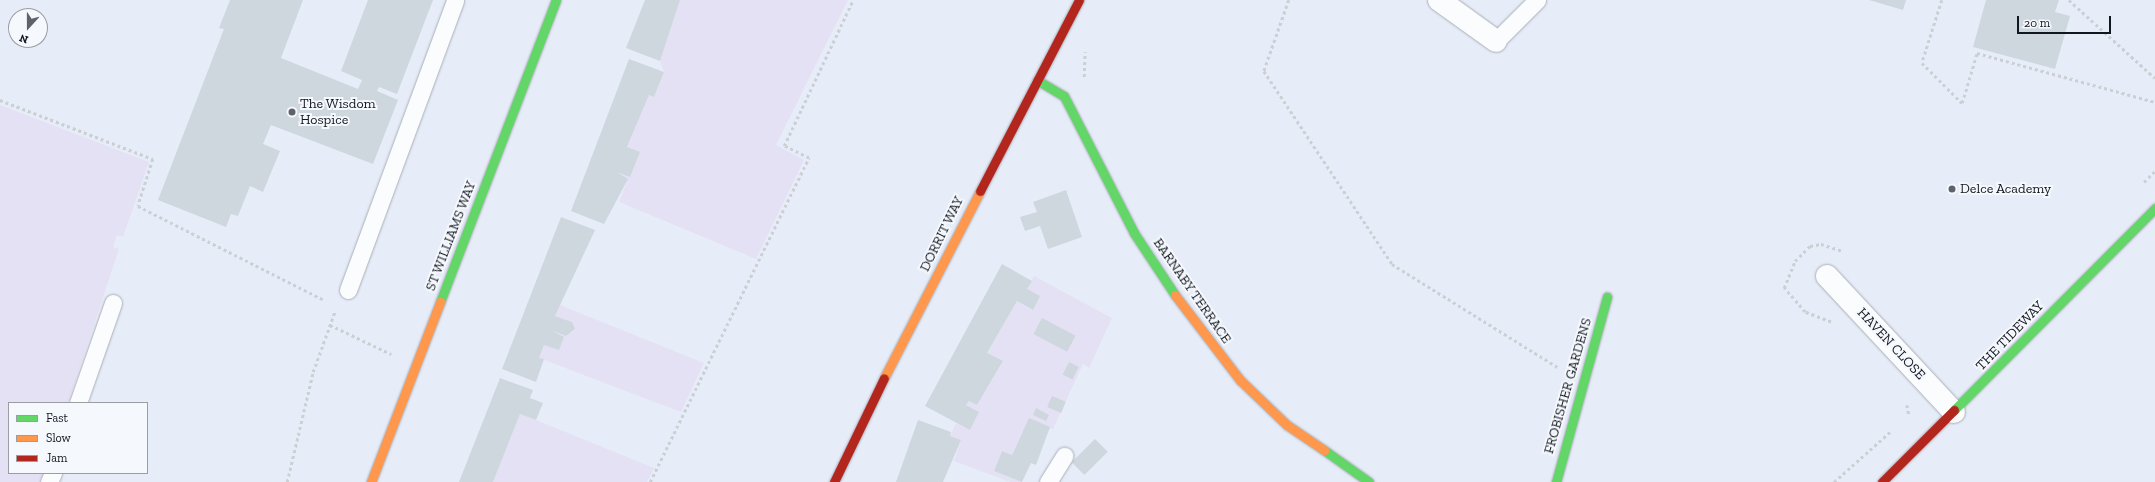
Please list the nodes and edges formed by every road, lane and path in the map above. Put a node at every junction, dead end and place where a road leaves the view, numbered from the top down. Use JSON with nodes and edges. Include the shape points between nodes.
{"nodes":[{"id":1,"x":455,"y":0,"type":"edge"},
{"id":2,"x":556,"y":0,"type":"edge"},
{"id":3,"x":852,"y":0,"type":"edge"},
{"id":4,"x":1079,"y":0,"type":"edge"},
{"id":5,"x":1289,"y":0,"type":"edge"},
{"id":6,"x":1439,"y":0,"type":"edge"},
{"id":7,"x":1537,"y":0,"type":"edge"},
{"id":8,"x":1942,"y":0,"type":"edge"},
{"id":9,"x":2069,"y":0,"type":"edge"},
{"id":10,"x":1496,"y":41,"type":"joint"},
{"id":11,"x":1085,"y":46,"type":"dead end"},
{"id":12,"x":2155,"y":78,"type":"edge"},
{"id":13,"x":1037,"y":80,"type":"junction"},
{"id":14,"x":1085,"y":85,"type":"dead end"},
{"id":15,"x":0,"y":100,"type":"edge"},
{"id":16,"x":2155,"y":102,"type":"edge"},
{"id":17,"x":2155,"y":208,"type":"edge"},
{"id":18,"x":1827,"y":276,"type":"dead end"},
{"id":19,"x":348,"y":290,"type":"dead end"},
{"id":20,"x":1607,"y":298,"type":"dead end"},
{"id":21,"x":113,"y":303,"type":"dead end"},
{"id":22,"x":330,"y":303,"type":"dead end"},
{"id":23,"x":337,"y":307,"type":"dead end"},
{"id":24,"x":330,"y":325,"type":"junction"},
{"id":25,"x":395,"y":356,"type":"dead end"},
{"id":26,"x":1584,"y":384,"type":"junction"},
{"id":27,"x":78,"y":402,"type":"edge"},
{"id":28,"x":1954,"y":412,"type":"junction"},
{"id":29,"x":1064,"y":456,"type":"dead end"},
{"id":30,"x":286,"y":482,"type":"edge"},
{"id":31,"x":371,"y":482,"type":"edge"},
{"id":32,"x":650,"y":482,"type":"edge"},
{"id":33,"x":834,"y":482,"type":"edge"},
{"id":34,"x":1048,"y":482,"type":"edge"},
{"id":35,"x":1369,"y":482,"type":"edge"},
{"id":36,"x":1556,"y":482,"type":"edge"},
{"id":37,"x":1882,"y":482,"type":"edge"}],
"edges":[{"from":1,"to":19,"type":"lane"},
{"from":2,"to":31,"type":"street","name":"ST WILLIAMS WAY"},
{"from":3,"to":32,"type":"path","via":[[784,146],[809,158]]},
{"from":4,"to":13,"type":"street","name":"DORRIT WAY"},
{"from":5,"to":26,"type":"path","via":[[1264,71],[1392,264]]},
{"from":6,"to":10,"type":"street"},
{"from":7,"to":10,"type":"lane"},
{"from":8,"to":16,"type":"path","via":[[1922,63],[1962,103],[1977,53]]},
{"from":9,"to":12,"type":"path"},
{"from":11,"to":14,"type":"path"},
{"from":13,"to":33,"type":"street","name":"DORRIT WAY","via":[[846,451]]},
{"from":13,"to":35,"type":"street","name":"BARNABY TERRACE","via":[[1064,96],[1134,233],[1196,326],[1240,380],[1287,425]]},
{"from":15,"to":22,"type":"path","via":[[153,159],[138,206]]},
{"from":17,"to":28,"type":"street","name":"THE TIDEWAY"},
{"from":18,"to":28,"type":"street","name":"HAVEN CLOSE"},
{"from":20,"to":26,"type":"street","name":"FROBISHER GARDENS"},
{"from":21,"to":27,"type":"lane"},
{"from":23,"to":24,"type":"path"},
{"from":24,"to":25,"type":"path"},
{"from":24,"to":30,"type":"path","via":[[313,372]]},
{"from":26,"to":36,"type":"street","name":"FROBISHER GARDENS"},
{"from":28,"to":37,"type":"street","name":"THE TIDEWAY"},
{"from":29,"to":34,"type":"lane"}]}
